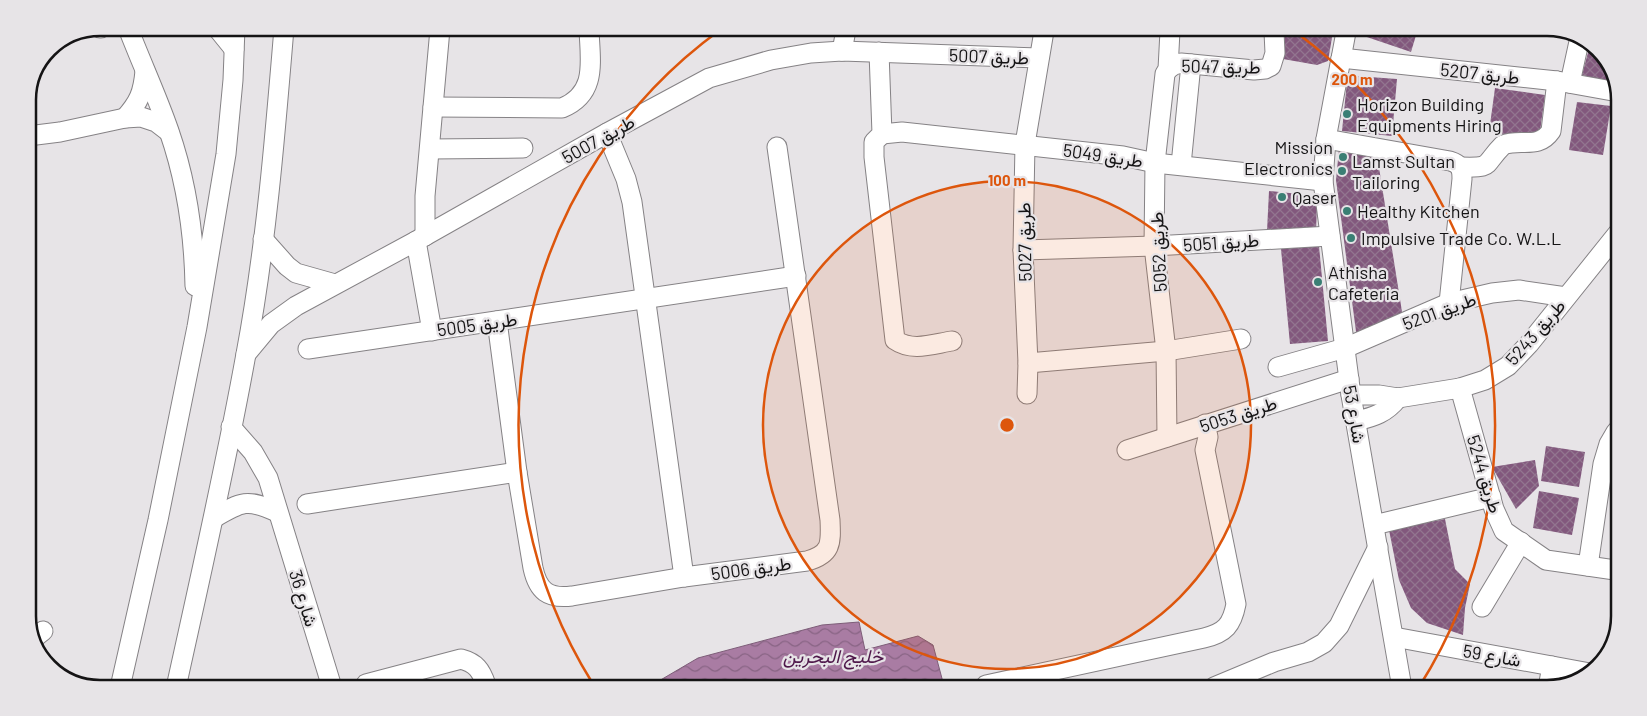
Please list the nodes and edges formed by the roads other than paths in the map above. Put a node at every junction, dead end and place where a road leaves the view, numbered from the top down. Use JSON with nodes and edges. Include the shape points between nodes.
{"nodes":[{"id":1,"x":131,"y":36,"type":"edge"},
{"id":2,"x":223,"y":36,"type":"edge"},
{"id":3,"x":234,"y":36,"type":"edge"},
{"id":4,"x":283,"y":36,"type":"edge"},
{"id":5,"x":439,"y":36,"type":"edge"},
{"id":6,"x":590,"y":36,"type":"edge"},
{"id":7,"x":845,"y":36,"type":"edge"},
{"id":8,"x":1043,"y":36,"type":"edge"},
{"id":9,"x":1170,"y":36,"type":"edge"},
{"id":10,"x":1274,"y":36,"type":"edge"},
{"id":11,"x":1345,"y":36,"type":"edge"},
{"id":12,"x":1578,"y":44,"type":"edge"},
{"id":13,"x":234,"y":49,"type":"junction"},
{"id":14,"x":842,"y":51,"type":"junction"},
{"id":15,"x":879,"y":52,"type":"junction"},
{"id":16,"x":1040,"y":58,"type":"junction"},
{"id":17,"x":1341,"y":58,"type":"junction"},
{"id":18,"x":1191,"y":64,"type":"junction"},
{"id":19,"x":1168,"y":69,"type":"junction"},
{"id":20,"x":145,"y":71,"type":"junction"},
{"id":21,"x":1564,"y":82,"type":"junction"},
{"id":22,"x":1610,"y":91,"type":"edge"},
{"id":23,"x":434,"y":107,"type":"junction"},
{"id":24,"x":125,"y":118,"type":"junction"},
{"id":25,"x":170,"y":132,"type":"junction"},
{"id":26,"x":607,"y":133,"type":"junction"},
{"id":27,"x":882,"y":134,"type":"junction"},
{"id":28,"x":36,"y":135,"type":"edge"},
{"id":29,"x":1326,"y":139,"type":"junction"},
{"id":30,"x":1024,"y":144,"type":"junction"},
{"id":31,"x":777,"y":147,"type":"dead end"},
{"id":32,"x":523,"y":148,"type":"dead end"},
{"id":33,"x":430,"y":149,"type":"junction"},
{"id":34,"x":1155,"y":162,"type":"junction"},
{"id":35,"x":1181,"y":165,"type":"junction"},
{"id":36,"x":1460,"y":167,"type":"junction"},
{"id":37,"x":1323,"y":181,"type":"junction"},
{"id":38,"x":1330,"y":236,"type":"junction"},
{"id":39,"x":263,"y":239,"type":"junction"},
{"id":40,"x":421,"y":239,"type":"junction"},
{"id":41,"x":1611,"y":242,"type":"edge"},
{"id":42,"x":1154,"y":246,"type":"junction"},
{"id":43,"x":1023,"y":250,"type":"junction"},
{"id":44,"x":796,"y":276,"type":"junction"},
{"id":45,"x":336,"y":284,"type":"junction"},
{"id":46,"x":1566,"y":297,"type":"junction"},
{"id":47,"x":646,"y":299,"type":"junction"},
{"id":48,"x":1450,"y":303,"type":"junction"},
{"id":49,"x":498,"y":322,"type":"junction"},
{"id":50,"x":197,"y":328,"type":"junction"},
{"id":51,"x":432,"y":331,"type":"junction"},
{"id":52,"x":1241,"y":339,"type":"dead end"},
{"id":53,"x":952,"y":341,"type":"dead end"},
{"id":54,"x":1345,"y":348,"type":"junction"},
{"id":55,"x":308,"y":349,"type":"dead end"},
{"id":56,"x":1166,"y":351,"type":"junction"},
{"id":57,"x":246,"y":354,"type":"junction"},
{"id":58,"x":1028,"y":363,"type":"junction"},
{"id":59,"x":1278,"y":367,"type":"dead end"},
{"id":60,"x":1350,"y":387,"type":"junction"},
{"id":61,"x":1460,"y":388,"type":"junction"},
{"id":62,"x":1027,"y":394,"type":"dead end"},
{"id":63,"x":1398,"y":398,"type":"junction"},
{"id":64,"x":1356,"y":421,"type":"junction"},
{"id":65,"x":231,"y":426,"type":"junction"},
{"id":66,"x":1200,"y":426,"type":"junction"},
{"id":67,"x":1167,"y":437,"type":"junction"},
{"id":68,"x":1611,"y":441,"type":"edge"},
{"id":69,"x":1127,"y":450,"type":"dead end"},
{"id":70,"x":517,"y":472,"type":"junction"},
{"id":71,"x":1491,"y":497,"type":"junction"},
{"id":72,"x":307,"y":504,"type":"dead end"},
{"id":73,"x":277,"y":512,"type":"junction"},
{"id":74,"x":214,"y":518,"type":"junction"},
{"id":75,"x":1374,"y":525,"type":"junction"},
{"id":76,"x":1521,"y":542,"type":"junction"},
{"id":77,"x":1378,"y":547,"type":"junction"},
{"id":78,"x":1588,"y":566,"type":"junction"},
{"id":79,"x":1611,"y":569,"type":"edge"},
{"id":80,"x":684,"y":577,"type":"junction"},
{"id":81,"x":1482,"y":606,"type":"dead end"},
{"id":82,"x":1394,"y":637,"type":"junction"},
{"id":83,"x":1552,"y":666,"type":"junction"},
{"id":84,"x":1579,"y":671,"type":"edge"},
{"id":85,"x":122,"y":680,"type":"edge"},
{"id":86,"x":178,"y":680,"type":"edge"},
{"id":87,"x":330,"y":680,"type":"edge"},
{"id":88,"x":381,"y":680,"type":"edge"},
{"id":89,"x":484,"y":680,"type":"edge"},
{"id":90,"x":1009,"y":680,"type":"edge"},
{"id":91,"x":1231,"y":680,"type":"edge"},
{"id":92,"x":1401,"y":680,"type":"edge"},
{"id":93,"x":1550,"y":680,"type":"edge"}],
"edges":[{"from":1,"to":20,"type":"street"},
{"from":2,"to":13,"type":"street"},
{"from":3,"to":13,"type":"street"},
{"from":4,"to":39,"type":"street"},
{"from":5,"to":23,"type":"street"},
{"from":6,"to":23,"type":"street","via":[[588,83],[574,103],[562,108]]},
{"from":7,"to":14,"type":"street"},
{"from":8,"to":16,"type":"street","name":"طريق 5027"},
{"from":9,"to":19,"type":"street","name":"طريق 5052"},
{"from":10,"to":18,"type":"street","name":"طريق 5047","via":[[1275,57],[1271,66],[1265,69]]},
{"from":11,"to":17,"type":"street","name":"شارع 53"},
{"from":12,"to":21,"type":"street"},
{"from":13,"to":50,"type":"street","via":[[226,154]]},
{"from":14,"to":15,"type":"street","name":"طريق 5007"},
{"from":14,"to":26,"type":"street","name":"طريق 5007","via":[[771,60],[709,78]]},
{"from":15,"to":16,"type":"street","name":"طريق 5007"},
{"from":15,"to":27,"type":"street"},
{"from":16,"to":30,"type":"street","name":"طريق 5027"},
{"from":17,"to":21,"type":"street","name":"طريق 5207"},
{"from":17,"to":29,"type":"street","name":"شارع 53"},
{"from":18,"to":19,"type":"street","name":"طريق 5047","via":[[1181,63]]},
{"from":18,"to":35,"type":"street"},
{"from":19,"to":34,"type":"street","name":"طريق 5052"},
{"from":20,"to":24,"type":"street","via":[[140,97]]},
{"from":20,"to":25,"type":"street"},
{"from":21,"to":22,"type":"street","name":"طريق 5207"},
{"from":21,"to":36,"type":"street","via":[[1551,131],[1546,137],[1533,143],[1503,145],[1483,167]]},
{"from":23,"to":33,"type":"street"},
{"from":24,"to":25,"type":"street","via":[[156,122]]},
{"from":24,"to":28,"type":"street"},
{"from":25,"to":50,"type":"street","via":[[186,195],[194,260]]},
{"from":26,"to":40,"type":"street","name":"طريق 5007"},
{"from":26,"to":47,"type":"street","via":[[630,191]]},
{"from":27,"to":30,"type":"street","name":"طريق 5049","via":[[902,132]]},
{"from":27,"to":53,"type":"street","via":[[874,142],[874,158],[896,340],[904,346],[914,347]]},
{"from":29,"to":36,"type":"street","via":[[1450,161]]},
{"from":29,"to":37,"type":"street","name":"شارع 53"},
{"from":30,"to":34,"type":"street","name":"طريق 5049"},
{"from":30,"to":43,"type":"street","name":"طريق 5027"},
{"from":31,"to":44,"type":"street","name":"طريق 5006"},
{"from":32,"to":33,"type":"street"},
{"from":33,"to":40,"type":"street"},
{"from":34,"to":35,"type":"street","name":"طريق 5049"},
{"from":34,"to":42,"type":"street","name":"طريق 5052"},
{"from":35,"to":37,"type":"street","name":"طريق 5049"},
{"from":36,"to":48,"type":"street","via":[[1462,178]]},
{"from":37,"to":38,"type":"street","name":"شارع 53"},
{"from":38,"to":42,"type":"street","name":"طريق 5051"},
{"from":38,"to":54,"type":"street","name":"شارع 53"},
{"from":39,"to":45,"type":"street","via":[[296,272]]},
{"from":39,"to":57,"type":"street"},
{"from":40,"to":45,"type":"street","name":"طريق 5007"},
{"from":40,"to":51,"type":"street"},
{"from":41,"to":46,"type":"street","name":"طريق 5243"},
{"from":42,"to":43,"type":"street","name":"طريق 5051"},
{"from":42,"to":56,"type":"street","name":"طريق 5052"},
{"from":43,"to":58,"type":"street","name":"طريق 5027"},
{"from":44,"to":47,"type":"street","name":"طريق 5005"},
{"from":44,"to":80,"type":"street","name":"طريق 5006","via":[[830,520],[828,548],[819,557],[807,561]]},
{"from":45,"to":57,"type":"street","name":"طريق 5007","via":[[283,314]]},
{"from":46,"to":48,"type":"street","name":"طريق 5201","via":[[1505,290]]},
{"from":46,"to":61,"type":"street","name":"طريق 5243","via":[[1508,366],[1485,380]]},
{"from":47,"to":49,"type":"street","name":"طريق 5005"},
{"from":47,"to":80,"type":"street"},
{"from":48,"to":54,"type":"street","name":"طريق 5201"},
{"from":49,"to":51,"type":"street","name":"طريق 5005"},
{"from":49,"to":70,"type":"street","name":"طريق 5006"},
{"from":50,"to":85,"type":"street"},
{"from":51,"to":55,"type":"street","name":"طريق 5005"},
{"from":52,"to":56,"type":"street"},
{"from":54,"to":59,"type":"street","name":"طريق 5201"},
{"from":54,"to":60,"type":"street","name":"شارع 53"},
{"from":56,"to":58,"type":"street"},
{"from":56,"to":67,"type":"street","name":"طريق 5052"},
{"from":57,"to":65,"type":"street"},
{"from":58,"to":62,"type":"street","name":"طريق 5027"},
{"from":60,"to":63,"type":"street","name":"طريق 5243"},
{"from":60,"to":64,"type":"street","name":"شارع 53"},
{"from":60,"to":66,"type":"street","name":"طريق 5053"},
{"from":61,"to":63,"type":"street","name":"طريق 5243"},
{"from":61,"to":71,"type":"street","name":"طريق 5244"},
{"from":63,"to":64,"type":"street","name":"طريق 5243","via":[[1383,412]]},
{"from":64,"to":75,"type":"street","name":"شارع 53"},
{"from":65,"to":73,"type":"street","name":"شارع 36","via":[[262,465]]},
{"from":65,"to":74,"type":"street"},
{"from":66,"to":67,"type":"street","name":"طريق 5053"},
{"from":66,"to":90,"type":"street","via":[[1208,437],[1205,447],[1236,604],[1227,628],[1204,638]]},
{"from":67,"to":69,"type":"street","name":"طريق 5053"},
{"from":68,"to":78,"type":"street","via":[[1604,464]]},
{"from":70,"to":72,"type":"street"},
{"from":70,"to":80,"type":"street","name":"طريق 5006","via":[[534,575],[545,592],[558,598]]},
{"from":71,"to":75,"type":"street"},
{"from":71,"to":76,"type":"street","name":"طريق 5244","via":[[1504,531]]},
{"from":73,"to":74,"type":"street","via":[[252,502],[231,508]]},
{"from":73,"to":87,"type":"street","name":"شارع 36"},
{"from":74,"to":86,"type":"street"},
{"from":75,"to":77,"type":"street","name":"شارع 53"},
{"from":76,"to":78,"type":"street","name":"طريق 5244","via":[[1546,560]]},
{"from":76,"to":81,"type":"street"},
{"from":77,"to":82,"type":"street","name":"شارع 53"},
{"from":77,"to":91,"type":"street","via":[[1339,626],[1324,644]]},
{"from":78,"to":79,"type":"street","name":"طريق 5244"},
{"from":82,"to":83,"type":"street","name":"شارع 59"},
{"from":82,"to":92,"type":"street","name":"شارع 53"},
{"from":83,"to":84,"type":"street","name":"شارع 59"},
{"from":83,"to":93,"type":"street"},
{"from":88,"to":89,"type":"street","via":[[461,659],[480,670]]}]}
